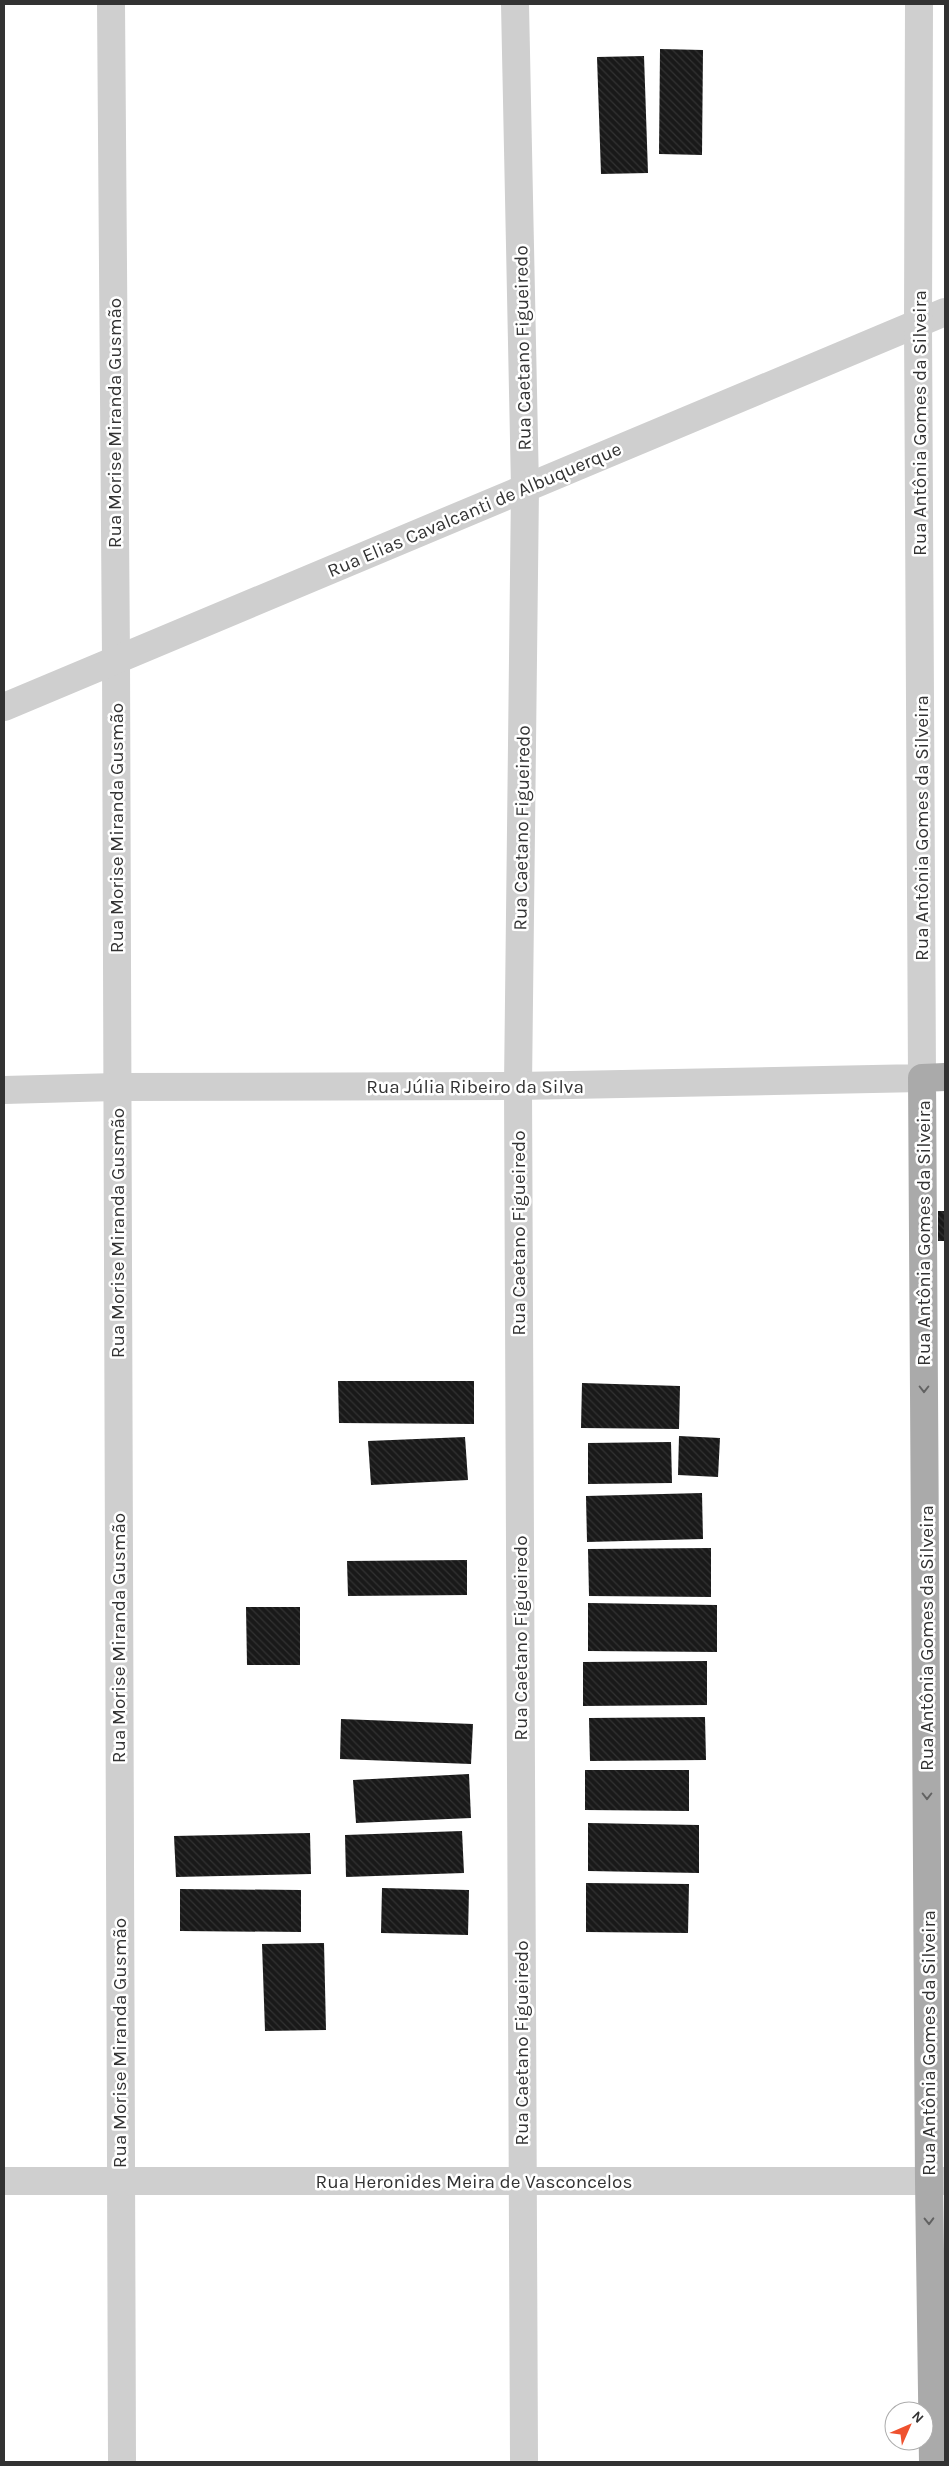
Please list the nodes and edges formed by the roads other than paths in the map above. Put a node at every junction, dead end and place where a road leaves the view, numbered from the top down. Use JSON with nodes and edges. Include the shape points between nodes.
{"nodes":[{"id":1,"x":111,"y":4,"type":"edge"},
{"id":2,"x":515,"y":4,"type":"edge"},
{"id":3,"x":919,"y":4,"type":"edge"},
{"id":4,"x":945,"y":312,"type":"edge"},
{"id":5,"x":918,"y":324,"type":"junction"},
{"id":6,"x":525,"y":488,"type":"junction"},
{"id":7,"x":116,"y":659,"type":"junction"},
{"id":8,"x":4,"y":707,"type":"edge"},
{"id":9,"x":934,"y":1077,"type":"edge"},
{"id":10,"x":518,"y":1086,"type":"junction"},
{"id":11,"x":116,"y":1087,"type":"junction"},
{"id":12,"x":4,"y":1090,"type":"edge"},
{"id":13,"x":522,"y":2180,"type":"junction"},
{"id":14,"x":4,"y":2181,"type":"edge"},
{"id":15,"x":937,"y":2181,"type":"edge"},
{"id":16,"x":120,"y":2182,"type":"junction"},
{"id":17,"x":939,"y":2394,"type":"edge"},
{"id":18,"x":122,"y":2462,"type":"edge"},
{"id":19,"x":524,"y":2462,"type":"edge"},
{"id":20,"x":933,"y":2462,"type":"edge"}],
"edges":[{"from":1,"to":7,"type":"street","name":"Rua Morise Miranda Gusmão"},
{"from":2,"to":6,"type":"street","name":"Rua Caetano Figueiredo"},
{"from":3,"to":5,"type":"street","name":"Rua Antônia Gomes da Silveira"},
{"from":4,"to":5,"type":"street","name":"Rua Elias Cavalcanti de Albuquerque"},
{"from":5,"to":6,"type":"street","name":"Rua Elias Cavalcanti de Albuquerque"},
{"from":5,"to":9,"type":"street","name":"Rua Antônia Gomes da Silveira"},
{"from":6,"to":7,"type":"street","name":"Rua Elias Cavalcanti de Albuquerque"},
{"from":6,"to":10,"type":"street","name":"Rua Caetano Figueiredo"},
{"from":7,"to":8,"type":"street","name":"Rua Elias Cavalcanti de Albuquerque"},
{"from":7,"to":11,"type":"street","name":"Rua Morise Miranda Gusmão"},
{"from":9,"to":10,"type":"street","name":"Rua Júlia Ribeiro da Silva"},
{"from":9,"to":15,"type":"main road","name":"Rua Antônia Gomes da Silveira","one_way":true},
{"from":10,"to":11,"type":"street","name":"Rua Júlia Ribeiro da Silva"},
{"from":10,"to":13,"type":"street","name":"Rua Caetano Figueiredo"},
{"from":11,"to":12,"type":"street","name":"Rua Júlia Ribeiro da Silva"},
{"from":11,"to":16,"type":"street","name":"Rua Morise Miranda Gusmão"},
{"from":13,"to":15,"type":"street","name":"Rua Heronides Meira de Vasconcelos"},
{"from":13,"to":16,"type":"street","name":"Rua Heronides Meira de Vasconcelos"},
{"from":13,"to":19,"type":"street","name":"Rua Caetano Figueiredo"},
{"from":14,"to":16,"type":"street","name":"Rua Heronides Meira de Vasconcelos"},
{"from":15,"to":17,"type":"main road","name":"Rua Antônia Gomes da Silveira","one_way":true},
{"from":16,"to":18,"type":"street","name":"Rua Morise Miranda Gusmão"},
{"from":17,"to":20,"type":"main road","name":"Rua Antônia Gomes da Silveira"}]}
